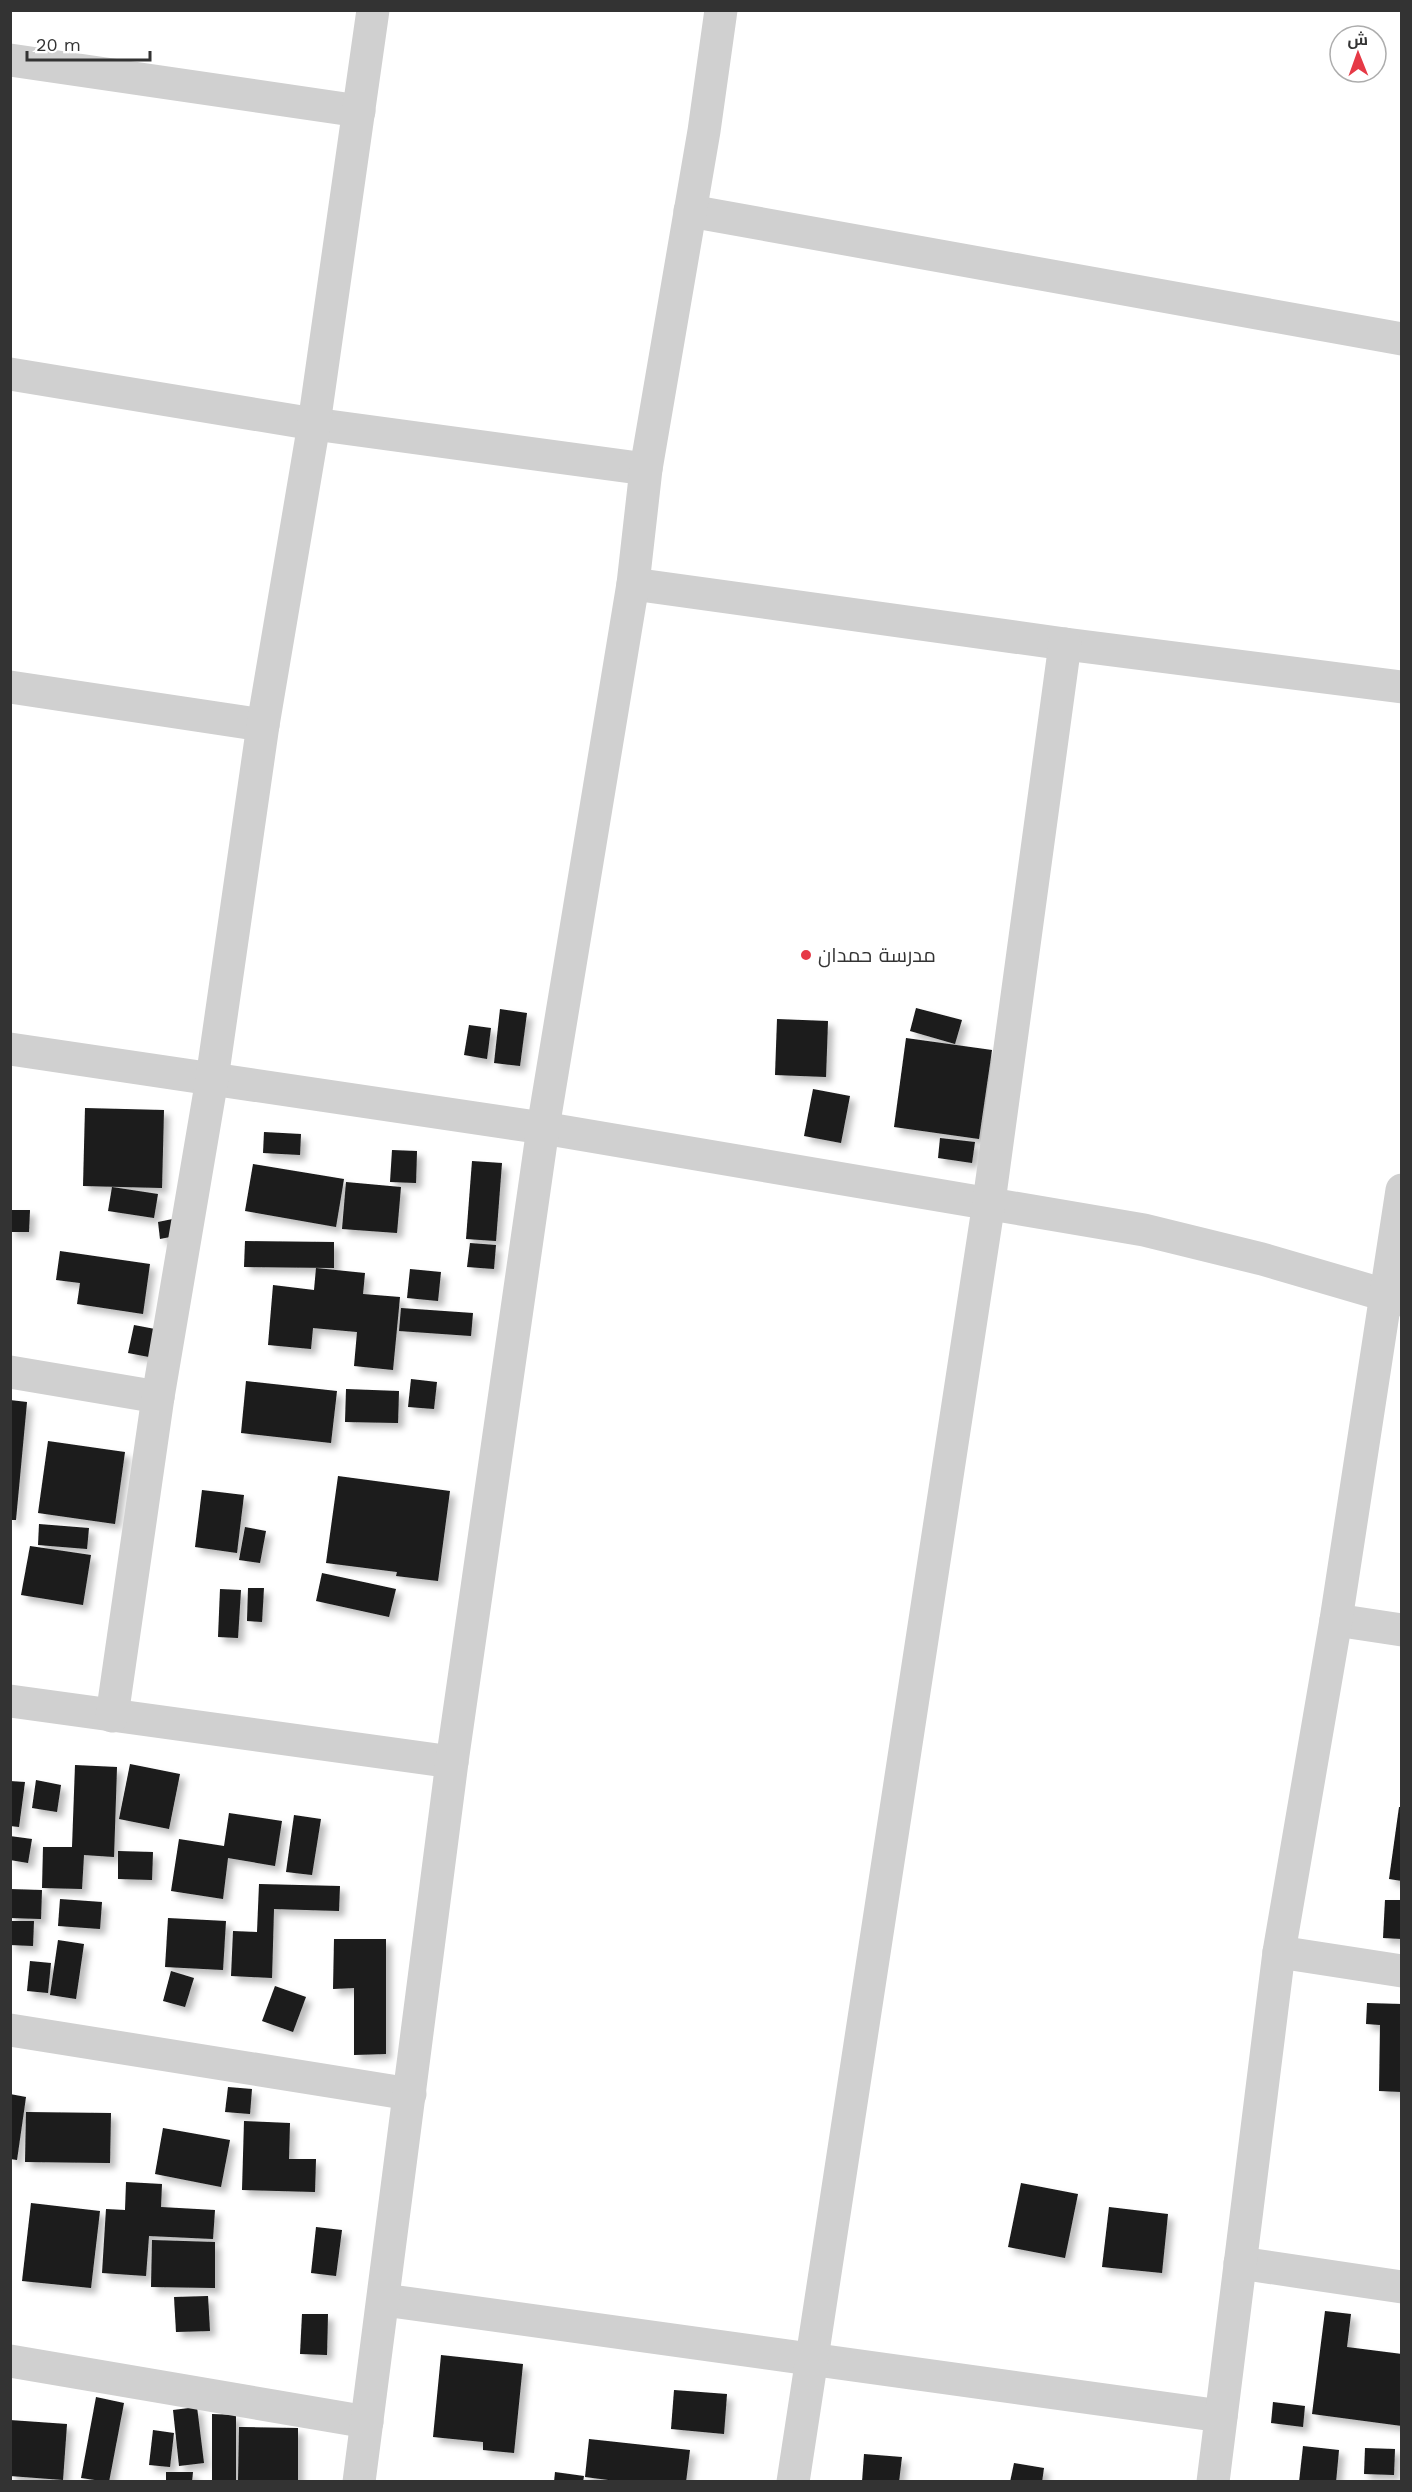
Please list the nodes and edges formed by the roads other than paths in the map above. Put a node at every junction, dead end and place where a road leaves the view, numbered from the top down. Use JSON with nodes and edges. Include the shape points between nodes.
{"nodes":[{"id":1,"x":373,"y":10,"type":"edge"},
{"id":2,"x":721,"y":10,"type":"edge"},
{"id":3,"x":10,"y":60,"type":"edge"},
{"id":4,"x":359,"y":111,"type":"junction"},
{"id":5,"x":690,"y":212,"type":"junction"},
{"id":6,"x":1401,"y":339,"type":"edge"},
{"id":7,"x":10,"y":374,"type":"edge"},
{"id":8,"x":314,"y":424,"type":"junction"},
{"id":9,"x":646,"y":469,"type":"junction"},
{"id":10,"x":633,"y":584,"type":"junction"},
{"id":11,"x":1065,"y":644,"type":"junction"},
{"id":12,"x":10,"y":687,"type":"edge"},
{"id":13,"x":1401,"y":687,"type":"edge"},
{"id":14,"x":263,"y":725,"type":"junction"},
{"id":15,"x":10,"y":1049,"type":"edge"},
{"id":16,"x":212,"y":1079,"type":"junction"},
{"id":17,"x":543,"y":1128,"type":"junction"},
{"id":18,"x":1401,"y":1190,"type":"edge"},
{"id":19,"x":989,"y":1202,"type":"junction"},
{"id":20,"x":1393,"y":1297,"type":"edge"},
{"id":21,"x":10,"y":1372,"type":"edge"},
{"id":22,"x":158,"y":1397,"type":"junction"},
{"id":23,"x":1336,"y":1620,"type":"junction"},
{"id":24,"x":1401,"y":1630,"type":"edge"},
{"id":25,"x":10,"y":1701,"type":"edge"},
{"id":26,"x":112,"y":1716,"type":"junction"},
{"id":27,"x":452,"y":1762,"type":"junction"},
{"id":28,"x":1279,"y":1952,"type":"junction"},
{"id":29,"x":1401,"y":1971,"type":"edge"},
{"id":30,"x":10,"y":2030,"type":"edge"},
{"id":31,"x":410,"y":2094,"type":"junction"},
{"id":32,"x":1240,"y":2264,"type":"junction"},
{"id":33,"x":1401,"y":2287,"type":"edge"},
{"id":34,"x":384,"y":2300,"type":"junction"},
{"id":35,"x":811,"y":2359,"type":"junction"},
{"id":36,"x":10,"y":2361,"type":"edge"},
{"id":37,"x":1221,"y":2416,"type":"junction"},
{"id":38,"x":367,"y":2422,"type":"junction"},
{"id":39,"x":359,"y":2481,"type":"edge"},
{"id":40,"x":793,"y":2481,"type":"edge"},
{"id":41,"x":1213,"y":2481,"type":"edge"}],
"edges":[{"from":1,"to":4,"type":"street"},
{"from":2,"to":5,"type":"street"},
{"from":3,"to":4,"type":"street"},
{"from":4,"to":8,"type":"street"},
{"from":5,"to":6,"type":"street"},
{"from":5,"to":9,"type":"street"},
{"from":7,"to":8,"type":"street"},
{"from":8,"to":9,"type":"street"},
{"from":8,"to":14,"type":"street"},
{"from":9,"to":10,"type":"street"},
{"from":10,"to":11,"type":"street"},
{"from":10,"to":17,"type":"street"},
{"from":11,"to":13,"type":"street"},
{"from":11,"to":19,"type":"street"},
{"from":12,"to":14,"type":"street"},
{"from":14,"to":16,"type":"street"},
{"from":15,"to":16,"type":"street"},
{"from":16,"to":17,"type":"street"},
{"from":16,"to":22,"type":"street"},
{"from":17,"to":19,"type":"street"},
{"from":17,"to":27,"type":"street"},
{"from":18,"to":20,"type":"street"},
{"from":19,"to":20,"type":"street","via":[[1144,1230]]},
{"from":19,"to":35,"type":"street"},
{"from":20,"to":23,"type":"street"},
{"from":21,"to":22,"type":"street"},
{"from":22,"to":26,"type":"street"},
{"from":23,"to":24,"type":"street"},
{"from":23,"to":28,"type":"street"},
{"from":25,"to":26,"type":"street"},
{"from":26,"to":27,"type":"street"},
{"from":27,"to":31,"type":"street"},
{"from":28,"to":29,"type":"street"},
{"from":28,"to":32,"type":"street"},
{"from":30,"to":31,"type":"street"},
{"from":31,"to":34,"type":"street"},
{"from":32,"to":33,"type":"street"},
{"from":32,"to":37,"type":"street"},
{"from":34,"to":35,"type":"street"},
{"from":34,"to":38,"type":"street"},
{"from":35,"to":37,"type":"street"},
{"from":35,"to":40,"type":"street"},
{"from":36,"to":38,"type":"street"},
{"from":37,"to":41,"type":"street"},
{"from":38,"to":39,"type":"street"}]}
